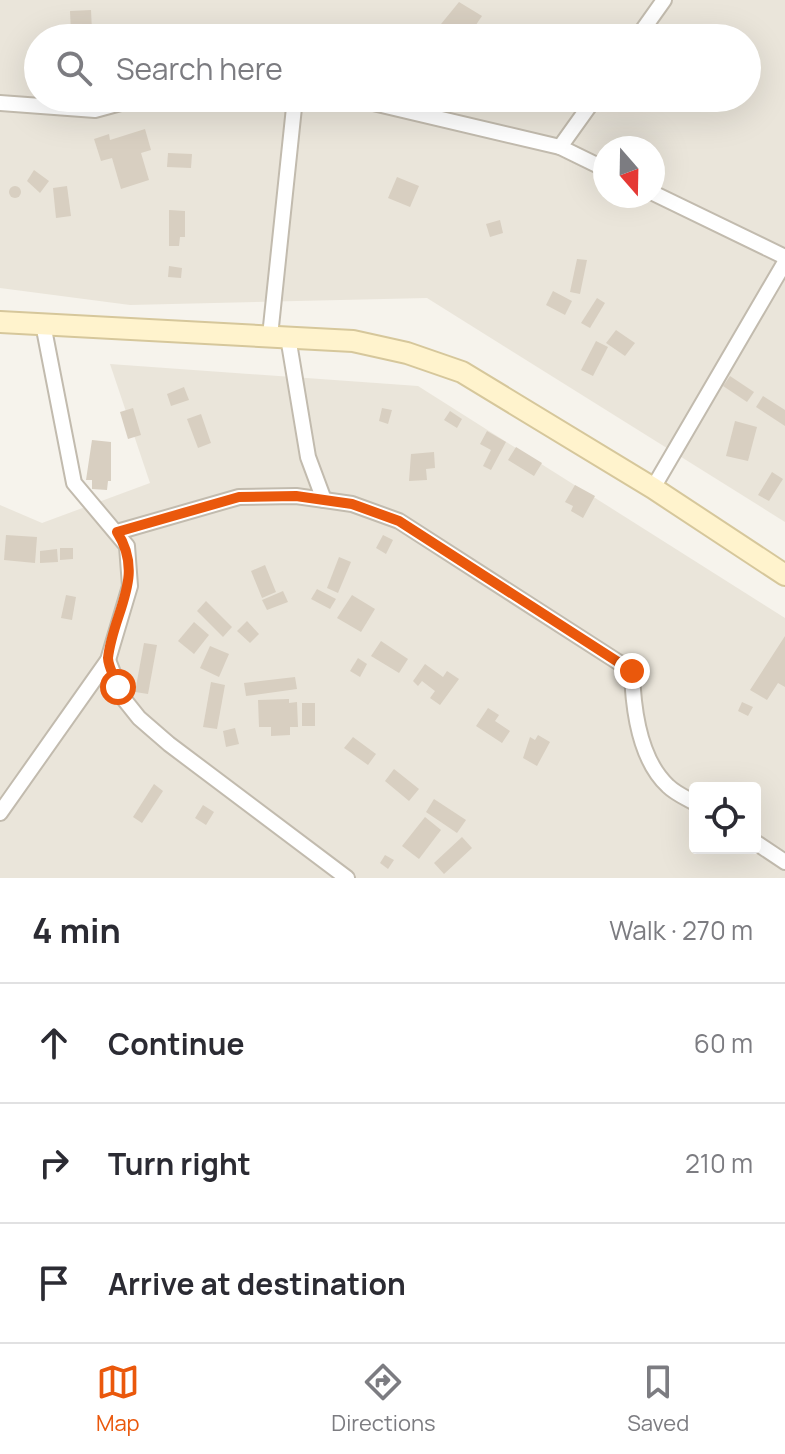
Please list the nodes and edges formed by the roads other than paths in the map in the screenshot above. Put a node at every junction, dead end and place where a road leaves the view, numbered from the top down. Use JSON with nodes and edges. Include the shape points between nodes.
{"nodes":[{"id":1,"x":664,"y":0,"type":"edge"},
{"id":2,"x":647,"y":24,"type":"edge"},
{"id":3,"x":0,"y":103,"type":"edge"},
{"id":4,"x":24,"y":105,"type":"edge"},
{"id":5,"x":294,"y":112,"type":"edge"},
{"id":6,"x":411,"y":112,"type":"edge"},
{"id":7,"x":585,"y":112,"type":"edge"},
{"id":8,"x":560,"y":147,"type":"junction"},
{"id":9,"x":593,"y":163,"type":"edge"},
{"id":10,"x":665,"y":199,"type":"edge"},
{"id":11,"x":785,"y":260,"type":"edge"},
{"id":12,"x":0,"y":322,"type":"edge"},
{"id":13,"x":43,"y":324,"type":"junction"},
{"id":14,"x":279,"y":337,"type":"junction"},
{"id":15,"x":653,"y":488,"type":"junction"},
{"id":16,"x":324,"y":500,"type":"junction"},
{"id":17,"x":117,"y":532,"type":"junction"},
{"id":18,"x":785,"y":575,"type":"edge"},
{"id":19,"x":108,"y":660,"type":"junction"},
{"id":20,"x":689,"y":799,"type":"edge"},
{"id":21,"x":0,"y":813,"type":"edge"},
{"id":22,"x":761,"y":846,"type":"edge"},
{"id":23,"x":785,"y":862,"type":"edge"},
{"id":24,"x":347,"y":878,"type":"edge"}],
"edges":[{"from":1,"to":2,"type":"street"},
{"from":3,"to":4,"type":"street"},
{"from":5,"to":14,"type":"street"},
{"from":6,"to":8,"type":"street"},
{"from":7,"to":8,"type":"street"},
{"from":8,"to":9,"type":"street"},
{"from":10,"to":11,"type":"street"},
{"from":11,"to":15,"type":"street"},
{"from":12,"to":13,"type":"street"},
{"from":13,"to":14,"type":"street"},
{"from":13,"to":17,"type":"street","via":[[74,483]]},
{"from":14,"to":15,"type":"street","via":[[353,341],[462,372]]},
{"from":14,"to":16,"type":"street"},
{"from":15,"to":18,"type":"street"},
{"from":16,"to":17,"type":"street","via":[[239,497]]},
{"from":16,"to":20,"type":"street","via":[[399,521],[632,671],[633,704],[652,763],[667,785]]},
{"from":17,"to":19,"type":"street","via":[[127,546],[130,586]]},
{"from":19,"to":21,"type":"street"},
{"from":19,"to":24,"type":"street","via":[[123,698],[149,727]]},
{"from":22,"to":23,"type":"street"}]}
